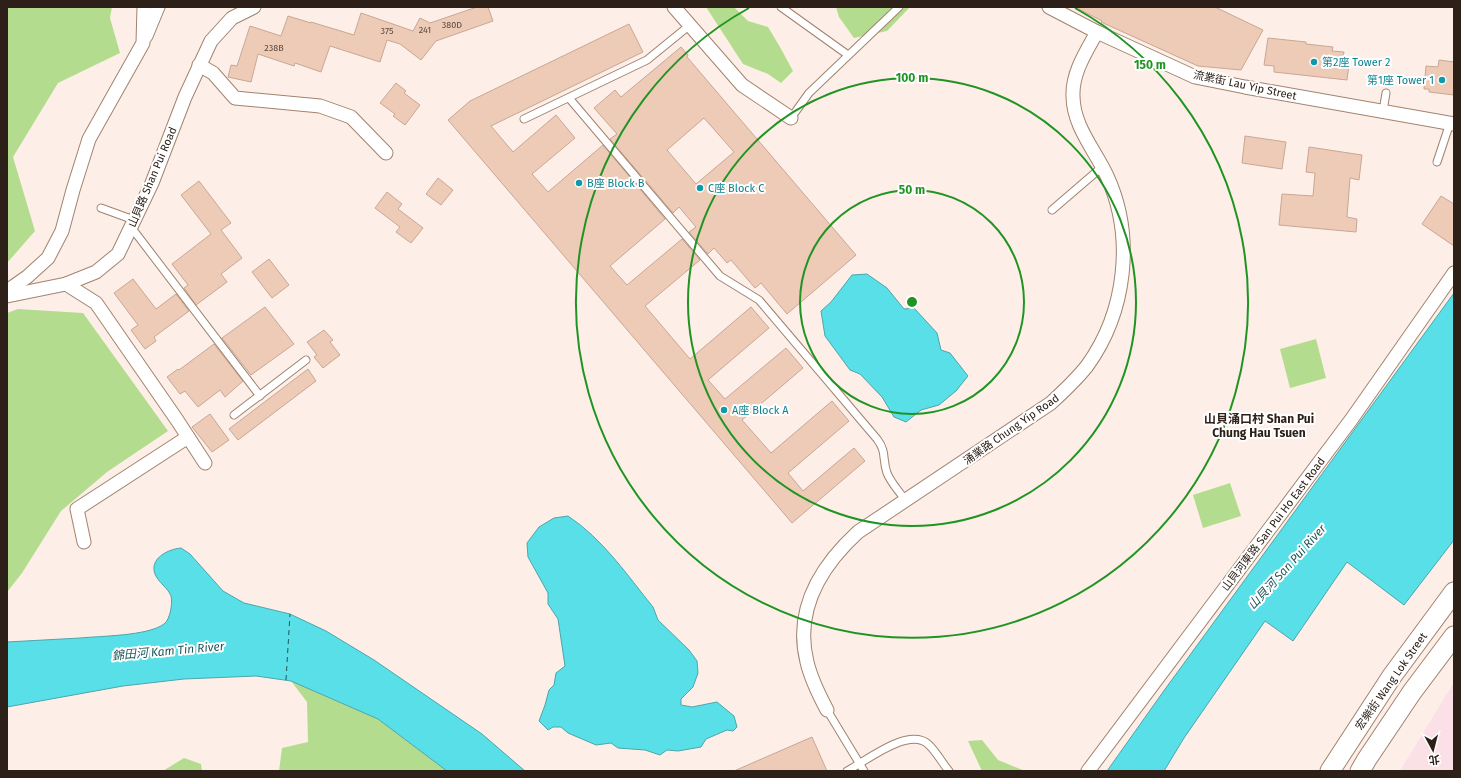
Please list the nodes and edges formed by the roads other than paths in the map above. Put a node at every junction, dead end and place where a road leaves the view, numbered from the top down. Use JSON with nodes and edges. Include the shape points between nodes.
{"nodes":[{"id":1,"x":144,"y":7,"type":"edge"},
{"id":2,"x":158,"y":7,"type":"edge"},
{"id":3,"x":254,"y":7,"type":"edge"},
{"id":4,"x":674,"y":7,"type":"edge"},
{"id":5,"x":781,"y":7,"type":"edge"},
{"id":6,"x":899,"y":7,"type":"edge"},
{"id":7,"x":1049,"y":7,"type":"edge"},
{"id":8,"x":690,"y":25,"type":"junction"},
{"id":9,"x":1097,"y":32,"type":"junction"},
{"id":10,"x":143,"y":43,"type":"junction"},
{"id":11,"x":848,"y":55,"type":"junction"},
{"id":12,"x":199,"y":65,"type":"junction"},
{"id":13,"x":1386,"y":93,"type":"dead end"},
{"id":14,"x":569,"y":98,"type":"junction"},
{"id":15,"x":1383,"y":111,"type":"junction"},
{"id":16,"x":791,"y":118,"type":"joint"},
{"id":17,"x":524,"y":119,"type":"dead end"},
{"id":18,"x":1452,"y":123,"type":"edge"},
{"id":19,"x":386,"y":153,"type":"dead end"},
{"id":20,"x":1437,"y":162,"type":"dead end"},
{"id":21,"x":1102,"y":167,"type":"junction"},
{"id":22,"x":101,"y":208,"type":"dead end"},
{"id":23,"x":1052,"y":210,"type":"dead end"},
{"id":24,"x":132,"y":224,"type":"junction"},
{"id":25,"x":1454,"y":273,"type":"edge"},
{"id":26,"x":66,"y":284,"type":"junction"},
{"id":27,"x":7,"y":291,"type":"edge"},
{"id":28,"x":7,"y":296,"type":"edge"},
{"id":29,"x":306,"y":360,"type":"dead end"},
{"id":30,"x":260,"y":396,"type":"junction"},
{"id":31,"x":234,"y":415,"type":"dead end"},
{"id":32,"x":188,"y":437,"type":"junction"},
{"id":33,"x":205,"y":463,"type":"dead end"},
{"id":34,"x":905,"y":500,"type":"junction"},
{"id":35,"x":84,"y":542,"type":"dead end"},
{"id":36,"x":1454,"y":592,"type":"edge"},
{"id":37,"x":1454,"y":636,"type":"edge"},
{"id":38,"x":827,"y":710,"type":"joint"},
{"id":39,"x":859,"y":764,"type":"junction"},
{"id":40,"x":847,"y":771,"type":"edge"},
{"id":41,"x":864,"y":771,"type":"edge"},
{"id":42,"x":949,"y":771,"type":"edge"},
{"id":43,"x":1088,"y":771,"type":"edge"},
{"id":44,"x":1330,"y":771,"type":"edge"},
{"id":45,"x":1360,"y":771,"type":"edge"}],
"edges":[{"from":1,"to":10,"type":"street"},
{"from":2,"to":10,"type":"street"},
{"from":3,"to":12,"type":"street","name":"山貝路 Shan Pui Road","via":[[232,18],[211,41]]},
{"from":4,"to":8,"type":"street"},
{"from":5,"to":11,"type":"lane"},
{"from":6,"to":11,"type":"lane"},
{"from":7,"to":9,"type":"street","name":"流業街 Lau Yip Street"},
{"from":8,"to":14,"type":"lane","via":[[647,60]]},
{"from":8,"to":16,"type":"street","via":[[742,85]]},
{"from":9,"to":15,"type":"street","name":"流業街 Lau Yip Street","via":[[1195,77]]},
{"from":9,"to":21,"type":"street","name":"涌業路 Chung Yip Road","via":[[1078,69],[1073,96],[1080,127]]},
{"from":10,"to":27,"type":"street","via":[[90,139],[62,231],[48,258]]},
{"from":11,"to":16,"type":"lane","via":[[809,93]]},
{"from":12,"to":19,"type":"street","via":[[213,73],[235,98],[320,106],[351,117]]},
{"from":12,"to":24,"type":"street","name":"山貝路 Shan Pui Road","via":[[152,183]]},
{"from":13,"to":15,"type":"lane"},
{"from":14,"to":17,"type":"lane"},
{"from":14,"to":34,"type":"lane","via":[[720,276],[758,300],[877,439],[885,452],[888,474]]},
{"from":15,"to":18,"type":"street","name":"流業街 Lau Yip Street"},
{"from":18,"to":20,"type":"lane"},
{"from":21,"to":23,"type":"lane"},
{"from":21,"to":34,"type":"street","name":"涌業路 Chung Yip Road","via":[[1117,206],[1123,236],[1123,260],[1117,303],[1108,328],[1095,352],[1075,379],[1051,403]]},
{"from":22,"to":24,"type":"lane"},
{"from":24,"to":26,"type":"street","name":"山貝路 Shan Pui Road","via":[[118,254],[96,272]]},
{"from":24,"to":30,"type":"lane"},
{"from":25,"to":43,"type":"street","name":"山貝河東路 San Pui Ho East Road","via":[[1351,420]]},
{"from":26,"to":28,"type":"street","name":"山貝路 Shan Pui Road"},
{"from":26,"to":32,"type":"street","via":[[96,304]]},
{"from":29,"to":30,"type":"lane"},
{"from":30,"to":31,"type":"lane"},
{"from":32,"to":33,"type":"street"},
{"from":32,"to":35,"type":"street","via":[[77,509]]},
{"from":34,"to":38,"type":"street","name":"涌業路 Chung Yip Road","via":[[858,532],[843,546],[823,572],[808,605],[804,632],[807,662]]},
{"from":36,"to":44,"type":"street","name":"宏樂街 Wang Lok Street","via":[[1392,676]]},
{"from":37,"to":45,"type":"street","via":[[1412,692]]},
{"from":38,"to":39,"type":"lane"},
{"from":39,"to":40,"type":"lane"},
{"from":39,"to":41,"type":"lane"},
{"from":39,"to":42,"type":"lane","via":[[891,745],[912,738],[928,744]]}]}
